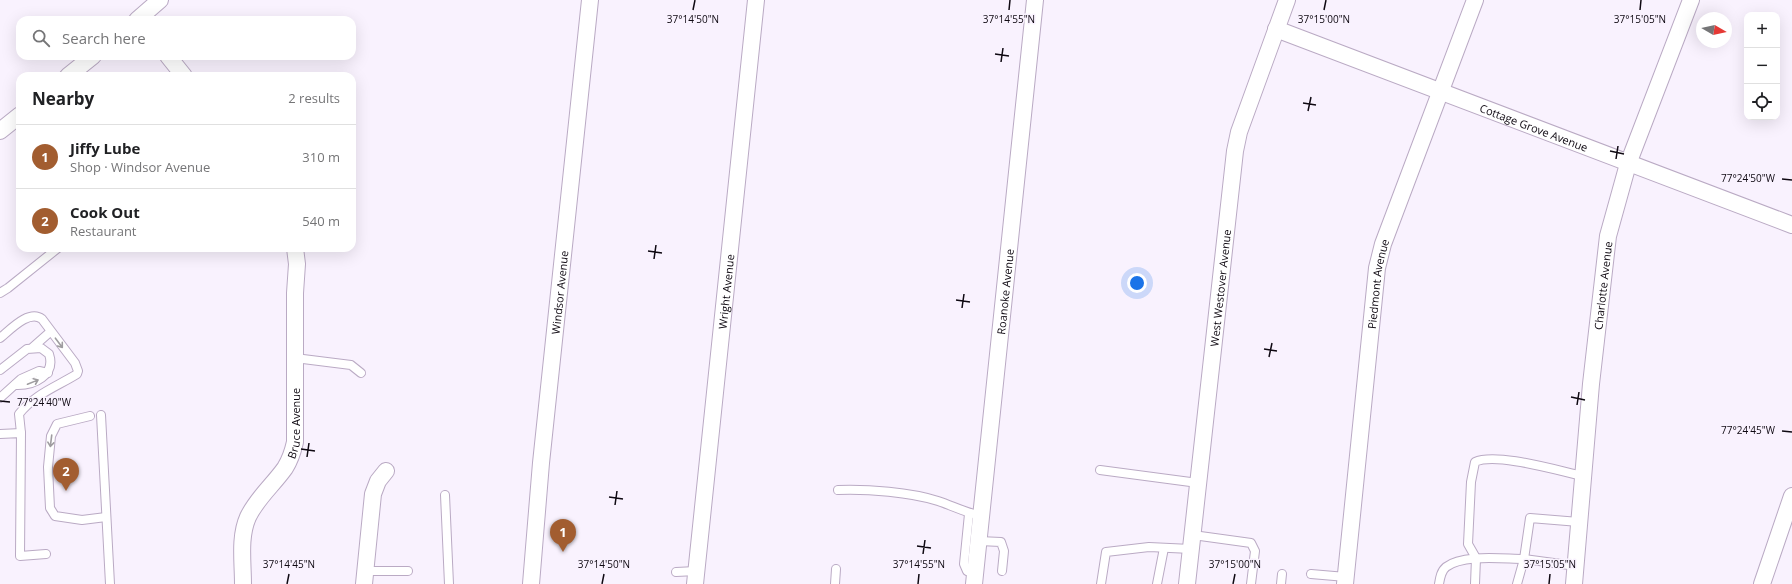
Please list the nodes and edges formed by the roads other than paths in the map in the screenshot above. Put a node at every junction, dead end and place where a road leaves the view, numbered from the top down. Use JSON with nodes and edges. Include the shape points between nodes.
{"nodes":[{"id":1,"x":160,"y":0,"type":"edge"},
{"id":2,"x":590,"y":0,"type":"edge"},
{"id":3,"x":756,"y":0,"type":"edge"},
{"id":4,"x":1035,"y":0,"type":"edge"},
{"id":5,"x":1286,"y":0,"type":"edge"},
{"id":6,"x":1475,"y":0,"type":"edge"},
{"id":7,"x":1691,"y":0,"type":"edge"},
{"id":8,"x":143,"y":16,"type":"edge"},
{"id":9,"x":1276,"y":29,"type":"junction"},
{"id":10,"x":88,"y":60,"type":"edge"},
{"id":11,"x":171,"y":60,"type":"edge"},
{"id":12,"x":73,"y":72,"type":"edge"},
{"id":13,"x":181,"y":72,"type":"edge"},
{"id":14,"x":1440,"y":92,"type":"junction"},
{"id":15,"x":16,"y":118,"type":"edge"},
{"id":16,"x":0,"y":131,"type":"edge"},
{"id":17,"x":1628,"y":164,"type":"junction"},
{"id":18,"x":1791,"y":221,"type":"edge"},
{"id":19,"x":53,"y":252,"type":"edge"},
{"id":20,"x":295,"y":252,"type":"edge"},
{"id":21,"x":0,"y":293,"type":"edge"},
{"id":22,"x":50,"y":332,"type":"junction"},
{"id":23,"x":0,"y":338,"type":"edge"},
{"id":24,"x":32,"y":347,"type":"junction"},
{"id":25,"x":295,"y":358,"type":"junction"},
{"id":26,"x":0,"y":370,"type":"edge"},
{"id":27,"x":361,"y":372,"type":"dead end"},
{"id":28,"x":0,"y":398,"type":"edge"},
{"id":29,"x":101,"y":415,"type":"dead end"},
{"id":30,"x":90,"y":416,"type":"dead end"},
{"id":31,"x":21,"y":433,"type":"junction"},
{"id":32,"x":0,"y":434,"type":"edge"},
{"id":33,"x":1100,"y":470,"type":"dead end"},
{"id":34,"x":386,"y":471,"type":"dead end"},
{"id":35,"x":1583,"y":476,"type":"junction"},
{"id":36,"x":1198,"y":484,"type":"junction"},
{"id":37,"x":838,"y":490,"type":"dead end"},
{"id":38,"x":445,"y":496,"type":"dead end"},
{"id":39,"x":1792,"y":496,"type":"edge"},
{"id":40,"x":975,"y":515,"type":"junction"},
{"id":41,"x":106,"y":517,"type":"junction"},
{"id":42,"x":1579,"y":522,"type":"junction"},
{"id":43,"x":979,"y":541,"type":"junction"},
{"id":44,"x":1192,"y":542,"type":"junction"},
{"id":45,"x":1164,"y":548,"type":"junction"},
{"id":46,"x":46,"y":554,"type":"dead end"},
{"id":47,"x":1476,"y":558,"type":"junction"},
{"id":48,"x":1524,"y":559,"type":"junction"},
{"id":49,"x":1576,"y":566,"type":"junction"},
{"id":50,"x":836,"y":569,"type":"dead end"},
{"id":51,"x":408,"y":571,"type":"dead end"},
{"id":52,"x":1002,"y":571,"type":"dead end"},
{"id":53,"x":676,"y":572,"type":"dead end"},
{"id":54,"x":1282,"y":574,"type":"dead end"},
{"id":55,"x":1311,"y":574,"type":"dead end"},
{"id":56,"x":364,"y":578,"type":"edge"},
{"id":57,"x":696,"y":578,"type":"edge"},
{"id":58,"x":974,"y":579,"type":"edge"},
{"id":59,"x":1345,"y":581,"type":"edge"},
{"id":60,"x":110,"y":584,"type":"edge"},
{"id":61,"x":243,"y":584,"type":"edge"},
{"id":62,"x":449,"y":584,"type":"edge"},
{"id":63,"x":530,"y":584,"type":"edge"},
{"id":64,"x":835,"y":584,"type":"edge"},
{"id":65,"x":1101,"y":584,"type":"edge"},
{"id":66,"x":1157,"y":584,"type":"edge"},
{"id":67,"x":1187,"y":584,"type":"edge"},
{"id":68,"x":1251,"y":584,"type":"edge"},
{"id":69,"x":1281,"y":584,"type":"edge"},
{"id":70,"x":1439,"y":584,"type":"edge"},
{"id":71,"x":1475,"y":584,"type":"edge"},
{"id":72,"x":1517,"y":584,"type":"edge"},
{"id":73,"x":1574,"y":584,"type":"edge"},
{"id":74,"x":1762,"y":584,"type":"edge"}],
"edges":[{"from":1,"to":8,"type":"street"},
{"from":2,"to":63,"type":"street","name":"Windsor Avenue"},
{"from":3,"to":57,"type":"street","name":"Wright Avenue"},
{"from":4,"to":40,"type":"street","name":"Roanoke Avenue"},
{"from":5,"to":9,"type":"street","name":"West Westover Avenue"},
{"from":6,"to":14,"type":"street","name":"Piedmont Avenue"},
{"from":7,"to":17,"type":"street","name":"Charlotte Avenue"},
{"from":9,"to":14,"type":"street","name":"Cottage Grove Avenue"},
{"from":9,"to":36,"type":"street","name":"West Westover Avenue","via":[[1239,132],[1235,151]]},
{"from":10,"to":12,"type":"street"},
{"from":11,"to":13,"type":"street"},
{"from":14,"to":17,"type":"street","name":"Cottage Grove Avenue"},
{"from":14,"to":59,"type":"street","name":"Piedmont Avenue","via":[[1382,244],[1377,268]]},
{"from":15,"to":16,"type":"street"},
{"from":17,"to":18,"type":"street","name":"Cottage Grove Avenue"},
{"from":17,"to":35,"type":"street","name":"Charlotte Avenue","via":[[1608,236]]},
{"from":19,"to":21,"type":"lane"},
{"from":20,"to":25,"type":"street","name":"Bruce Avenue"},
{"from":22,"to":23,"type":"lane","via":[[42,319],[37,315],[30,315]]},
{"from":22,"to":24,"type":"lane"},
{"from":22,"to":31,"type":"lane","one_way":true,"via":[[75,363],[78,371],[77,374],[28,402],[19,414]]},
{"from":24,"to":26,"type":"lane"},
{"from":28,"to":24,"type":"lane","one_way":true,"via":[[15,385],[25,386],[48,373],[51,364],[49,354],[41,348]]},
{"from":25,"to":27,"type":"lane","via":[[351,366]]},
{"from":25,"to":61,"type":"street","name":"Bruce Avenue","via":[[295,442],[286,467],[254,505],[248,518],[242,541]]},
{"from":29,"to":41,"type":"lane"},
{"from":30,"to":41,"type":"lane","one_way":true,"via":[[57,424],[51,436],[48,467],[50,508],[54,516],[82,520]]},
{"from":31,"to":32,"type":"lane"},
{"from":31,"to":46,"type":"lane","via":[[20,556]]},
{"from":33,"to":36,"type":"lane"},
{"from":34,"to":56,"type":"street","via":[[378,481],[373,494]]},
{"from":35,"to":42,"type":"street","name":"Charlotte Avenue"},
{"from":35,"to":47,"type":"lane","via":[[1507,461],[1485,459],[1475,462],[1471,482],[1468,544]]},
{"from":36,"to":44,"type":"street","name":"West Westover Avenue"},
{"from":37,"to":40,"type":"lane","via":[[861,489],[918,496]]},
{"from":38,"to":62,"type":"lane"},
{"from":39,"to":74,"type":"street"},
{"from":40,"to":43,"type":"street","name":"Roanoke Avenue"},
{"from":40,"to":58,"type":"lane","via":[[964,564],[966,571]]},
{"from":41,"to":60,"type":"lane"},
{"from":42,"to":48,"type":"lane","via":[[1530,518]]},
{"from":42,"to":49,"type":"street","name":"Charlotte Avenue"},
{"from":43,"to":52,"type":"lane","via":[[1001,542],[1004,551]]},
{"from":43,"to":58,"type":"street","name":"Roanoke Avenue"},
{"from":44,"to":45,"type":"lane"},
{"from":44,"to":67,"type":"street","name":"West Westover Avenue"},
{"from":44,"to":68,"type":"lane","via":[[1252,543],[1255,551]]},
{"from":45,"to":65,"type":"lane","via":[[1149,547],[1106,552]]},
{"from":45,"to":66,"type":"lane"},
{"from":47,"to":48,"type":"lane"},
{"from":47,"to":70,"type":"lane","via":[[1451,564],[1441,573]]},
{"from":47,"to":71,"type":"lane"},
{"from":48,"to":49,"type":"lane"},
{"from":48,"to":72,"type":"lane"},
{"from":49,"to":73,"type":"street","name":"Charlotte Avenue"},
{"from":50,"to":64,"type":"lane"},
{"from":51,"to":56,"type":"lane"},
{"from":53,"to":57,"type":"lane"},
{"from":54,"to":69,"type":"lane"},
{"from":55,"to":59,"type":"lane"}]}
